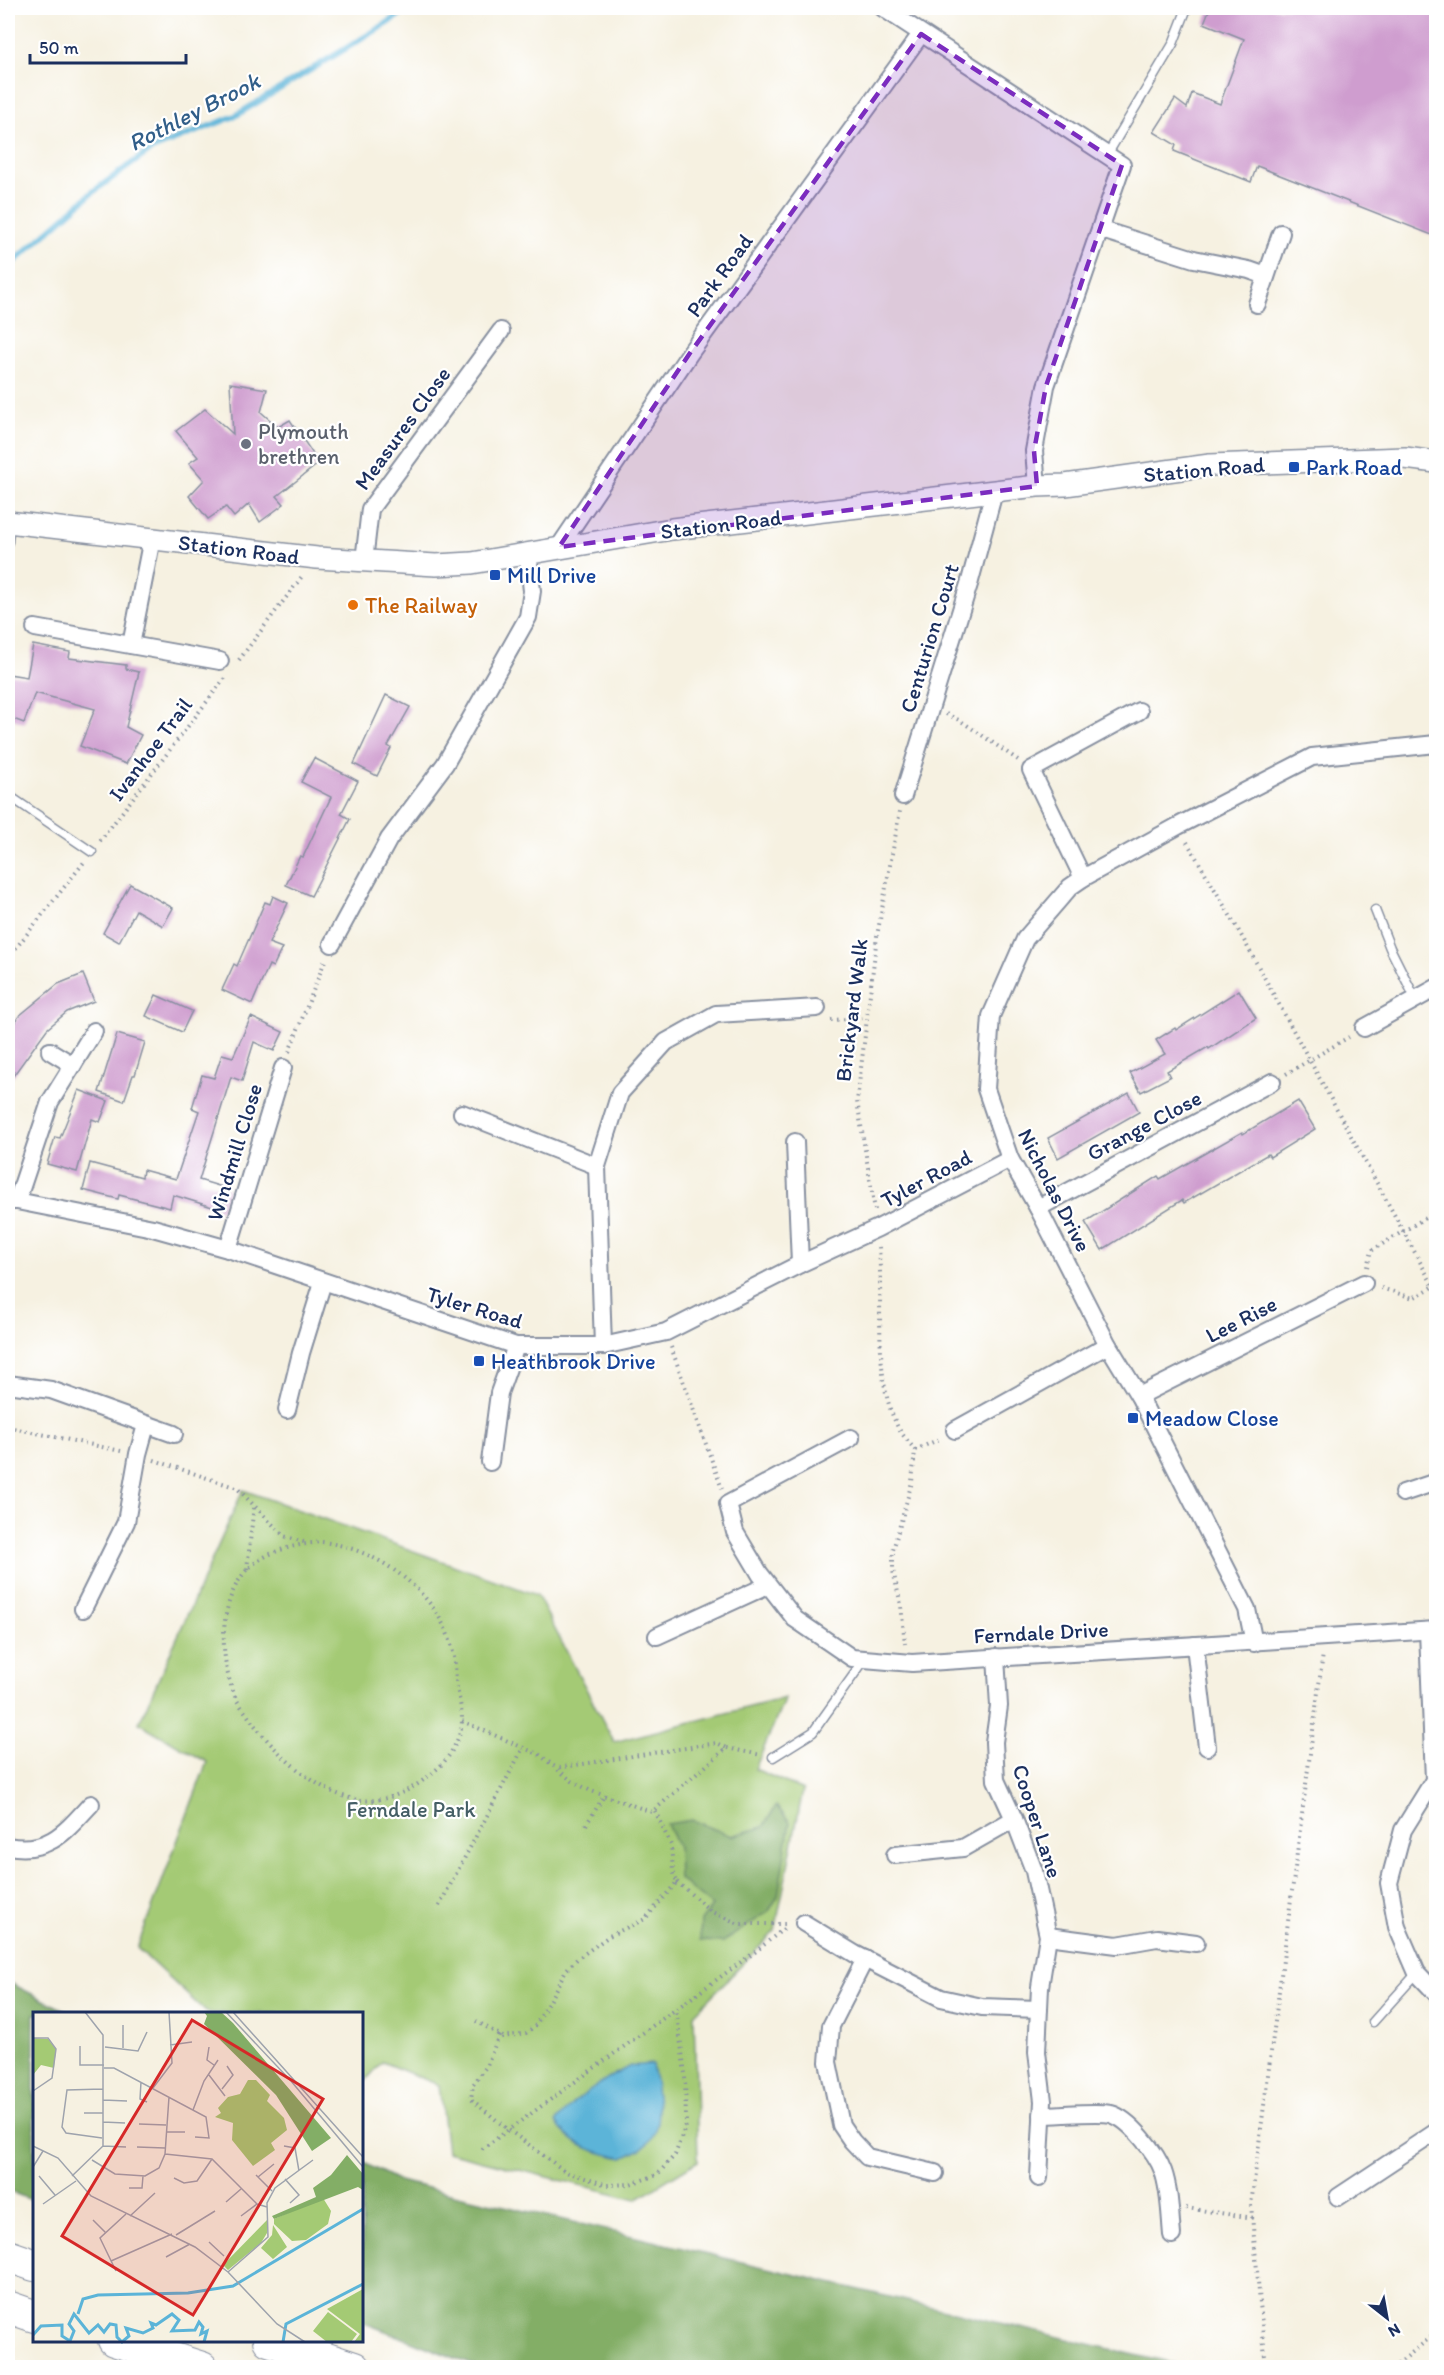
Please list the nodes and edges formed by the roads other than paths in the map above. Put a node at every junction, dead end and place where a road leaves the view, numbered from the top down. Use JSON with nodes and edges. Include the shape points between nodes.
{"nodes":[{"id":1,"x":884,"y":8,"type":"edge"},
{"id":2,"x":1187,"y":8,"type":"edge"},
{"id":3,"x":921,"y":34,"type":"junction"},
{"id":4,"x":1107,"y":155,"type":"junction"},
{"id":5,"x":1102,"y":230,"type":"junction"},
{"id":6,"x":1281,"y":233,"type":"dead end"},
{"id":7,"x":1266,"y":276,"type":"junction"},
{"id":8,"x":1257,"y":304,"type":"dead end"},
{"id":9,"x":501,"y":331,"type":"dead end"},
{"id":10,"x":1437,"y":462,"type":"edge"},
{"id":11,"x":1037,"y":486,"type":"junction"},
{"id":12,"x":994,"y":492,"type":"junction"},
{"id":13,"x":8,"y":528,"type":"edge"},
{"id":14,"x":152,"y":538,"type":"junction"},
{"id":15,"x":560,"y":547,"type":"junction"},
{"id":16,"x":528,"y":554,"type":"junction"},
{"id":17,"x":364,"y":561,"type":"junction"},
{"id":18,"x":35,"y":627,"type":"dead end"},
{"id":19,"x":131,"y":645,"type":"junction"},
{"id":20,"x":229,"y":665,"type":"road end"},
{"id":21,"x":1139,"y":711,"type":"dead end"},
{"id":22,"x":1437,"y":744,"type":"edge"},
{"id":23,"x":8,"y":795,"type":"edge"},
{"id":24,"x":903,"y":796,"type":"road end"},
{"id":25,"x":92,"y":852,"type":"road end"},
{"id":26,"x":1083,"y":878,"type":"junction"},
{"id":27,"x":1375,"y":910,"type":"dead end"},
{"id":28,"x":332,"y":944,"type":"road end"},
{"id":29,"x":1437,"y":988,"type":"edge"},
{"id":30,"x":1416,"y":1000,"type":"junction"},
{"id":31,"x":817,"y":1008,"type":"road end"},
{"id":32,"x":1364,"y":1029,"type":"road end"},
{"id":33,"x":94,"y":1031,"type":"dead end"},
{"id":34,"x":50,"y":1051,"type":"dead end"},
{"id":35,"x":73,"y":1065,"type":"junction"},
{"id":36,"x":283,"y":1068,"type":"road end"},
{"id":37,"x":1272,"y":1082,"type":"road end"},
{"id":38,"x":462,"y":1113,"type":"dead end"},
{"id":39,"x":795,"y":1142,"type":"dead end"},
{"id":40,"x":1010,"y":1159,"type":"junction"},
{"id":41,"x":597,"y":1166,"type":"junction"},
{"id":42,"x":12,"y":1201,"type":"edge"},
{"id":43,"x":1038,"y":1208,"type":"junction"},
{"id":44,"x":228,"y":1249,"type":"junction"},
{"id":45,"x":800,"y":1264,"type":"junction"},
{"id":46,"x":323,"y":1282,"type":"junction"},
{"id":47,"x":1364,"y":1283,"type":"road end"},
{"id":48,"x":1108,"y":1345,"type":"junction"},
{"id":49,"x":516,"y":1346,"type":"junction"},
{"id":50,"x":603,"y":1346,"type":"junction"},
{"id":51,"x":8,"y":1384,"type":"edge"},
{"id":52,"x":1139,"y":1396,"type":"junction"},
{"id":53,"x":287,"y":1410,"type":"dead end"},
{"id":54,"x":146,"y":1425,"type":"junction"},
{"id":55,"x":956,"y":1430,"type":"road end"},
{"id":56,"x":174,"y":1434,"type":"dead end"},
{"id":57,"x":851,"y":1438,"type":"dead end"},
{"id":58,"x":490,"y":1462,"type":"dead end"},
{"id":59,"x":1437,"y":1482,"type":"edge"},
{"id":60,"x":1402,"y":1493,"type":"dead end"},
{"id":61,"x":768,"y":1585,"type":"junction"},
{"id":62,"x":84,"y":1609,"type":"dead end"},
{"id":63,"x":1432,"y":1630,"type":"edge"},
{"id":64,"x":657,"y":1636,"type":"dead end"},
{"id":65,"x":1254,"y":1643,"type":"junction"},
{"id":66,"x":1195,"y":1645,"type":"junction"},
{"id":67,"x":996,"y":1658,"type":"junction"},
{"id":68,"x":865,"y":1659,"type":"junction"},
{"id":69,"x":1207,"y":1747,"type":"dead end"},
{"id":70,"x":774,"y":1757,"type":"road end"},
{"id":71,"x":1435,"y":1780,"type":"edge"},
{"id":72,"x":91,"y":1804,"type":"dead end"},
{"id":73,"x":1014,"y":1819,"type":"junction"},
{"id":74,"x":8,"y":1846,"type":"edge"},
{"id":75,"x":895,"y":1855,"type":"dead end"},
{"id":76,"x":796,"y":1923,"type":"road end"},
{"id":77,"x":1048,"y":1936,"type":"junction"},
{"id":78,"x":1196,"y":1943,"type":"dead end"},
{"id":79,"x":865,"y":1959,"type":"junction"},
{"id":80,"x":1417,"y":1973,"type":"junction"},
{"id":81,"x":1437,"y":1993,"type":"edge"},
{"id":82,"x":1039,"y":2009,"type":"junction"},
{"id":83,"x":1373,"y":2022,"type":"dead end"},
{"id":84,"x":1042,"y":2115,"type":"junction"},
{"id":85,"x":1437,"y":2132,"type":"edge"},
{"id":86,"x":935,"y":2173,"type":"dead end"},
{"id":87,"x":1039,"y":2178,"type":"dead end"},
{"id":88,"x":1338,"y":2197,"type":"dead end"},
{"id":89,"x":1172,"y":2235,"type":"dead end"},
{"id":90,"x":8,"y":2256,"type":"edge"},
{"id":91,"x":33,"y":2265,"type":"edge"},
{"id":92,"x":8,"y":2307,"type":"edge"},
{"id":93,"x":33,"y":2316,"type":"edge"},
{"id":94,"x":121,"y":2342,"type":"edge"},
{"id":95,"x":275,"y":2342,"type":"edge"},
{"id":96,"x":202,"y":2367,"type":"edge"},
{"id":97,"x":354,"y":2367,"type":"edge"}],
"edges":[{"from":1,"to":3,"type":"street"},
{"from":2,"to":4,"type":"lane","via":[[1173,44]]},
{"from":3,"to":4,"type":"street"},
{"from":3,"to":15,"type":"street","name":"Park Road","via":[[690,353]]},
{"from":4,"to":5,"type":"street","via":[[1122,165]]},
{"from":5,"to":7,"type":"street","via":[[1194,259]]},
{"from":5,"to":11,"type":"street","via":[[1046,386],[1034,451]]},
{"from":6,"to":7,"type":"street"},
{"from":7,"to":8,"type":"street"},
{"from":9,"to":17,"type":"street","name":"Measures Close","via":[[370,509]]},
{"from":10,"to":11,"type":"street","name":"Station Road","via":[[1405,458],[1210,465]]},
{"from":11,"to":12,"type":"street","name":"Station Road"},
{"from":12,"to":15,"type":"street","name":"Station Road","via":[[684,528]]},
{"from":12,"to":24,"type":"street","name":"Centurion Court"},
{"from":13,"to":14,"type":"street","name":"Station Road"},
{"from":14,"to":17,"type":"street","name":"Station Road"},
{"from":14,"to":19,"type":"street"},
{"from":15,"to":16,"type":"street","name":"Station Road"},
{"from":16,"to":17,"type":"street","name":"Station Road","via":[[472,564]]},
{"from":16,"to":28,"type":"street","via":[[532,591],[528,617],[445,764],[389,839]]},
{"from":18,"to":19,"type":"street"},
{"from":19,"to":20,"type":"street"},
{"from":21,"to":26,"type":"street","via":[[1030,770]]},
{"from":22,"to":26,"type":"street","name":"Nicholas Drive","via":[[1312,757]]},
{"from":23,"to":25,"type":"lane"},
{"from":26,"to":40,"type":"street","name":"Nicholas Drive","via":[[1070,887],[1025,939],[991,1016],[986,1089]]},
{"from":27,"to":30,"type":"lane"},
{"from":29,"to":30,"type":"street"},
{"from":30,"to":32,"type":"street"},
{"from":31,"to":41,"type":"street","via":[[716,1014],[666,1042],[620,1093]]},
{"from":33,"to":35,"type":"street"},
{"from":34,"to":35,"type":"street"},
{"from":35,"to":42,"type":"street","via":[[50,1102]]},
{"from":36,"to":44,"type":"street","name":"Windmill Close"},
{"from":37,"to":43,"type":"street","name":"Grange Close"},
{"from":38,"to":41,"type":"street"},
{"from":39,"to":45,"type":"street"},
{"from":40,"to":43,"type":"street","name":"Nicholas Drive"},
{"from":40,"to":45,"type":"street","name":"Tyler Road"},
{"from":41,"to":50,"type":"street"},
{"from":42,"to":44,"type":"street","name":"Tyler Road","via":[[153,1228]]},
{"from":43,"to":48,"type":"street","name":"Nicholas Drive"},
{"from":44,"to":46,"type":"street","name":"Tyler Road"},
{"from":45,"to":50,"type":"street","name":"Tyler Road","via":[[666,1332]]},
{"from":46,"to":49,"type":"street","name":"Tyler Road"},
{"from":46,"to":53,"type":"street"},
{"from":47,"to":52,"type":"street","name":"Lee Rise"},
{"from":48,"to":52,"type":"street","name":"Nicholas Drive"},
{"from":48,"to":55,"type":"street"},
{"from":49,"to":50,"type":"street","name":"Tyler Road"},
{"from":49,"to":58,"type":"street","via":[[500,1393]]},
{"from":51,"to":54,"type":"street","via":[[51,1390]]},
{"from":52,"to":65,"type":"street","name":"Nicholas Drive","via":[[1246,1609]]},
{"from":54,"to":56,"type":"street"},
{"from":54,"to":62,"type":"street","via":[[126,1522]]},
{"from":57,"to":61,"type":"street","name":"Ferndale Drive","via":[[728,1504],[735,1532]]},
{"from":59,"to":60,"type":"street"},
{"from":61,"to":64,"type":"street"},
{"from":61,"to":68,"type":"street","name":"Ferndale Drive","via":[[795,1619],[852,1658]]},
{"from":63,"to":65,"type":"street","name":"Ferndale Drive"},
{"from":63,"to":71,"type":"street"},
{"from":65,"to":66,"type":"street","name":"Ferndale Drive"},
{"from":66,"to":67,"type":"street","name":"Ferndale Drive"},
{"from":66,"to":69,"type":"street"},
{"from":67,"to":68,"type":"street","name":"Ferndale Drive","via":[[907,1662]]},
{"from":67,"to":73,"type":"street","name":"Cooper Lane","via":[[996,1780]]},
{"from":68,"to":70,"type":"lane","via":[[813,1732]]},
{"from":71,"to":80,"type":"street","via":[[1403,1830],[1389,1882],[1397,1927]]},
{"from":72,"to":74,"type":"street","via":[[60,1838],[24,1849]]},
{"from":73,"to":75,"type":"street","via":[[963,1848]]},
{"from":73,"to":77,"type":"street","name":"Cooper Lane","via":[[1034,1871]]},
{"from":76,"to":79,"type":"street"},
{"from":77,"to":78,"type":"street","via":[[1118,1945],[1157,1938]]},
{"from":77,"to":82,"type":"street","name":"Cooper Lane"},
{"from":79,"to":82,"type":"street","via":[[941,1998],[982,2007]]},
{"from":79,"to":86,"type":"street","via":[[831,2026],[828,2062],[841,2126],[867,2157]]},
{"from":80,"to":81,"type":"street"},
{"from":80,"to":83,"type":"lane"},
{"from":82,"to":84,"type":"street","name":"Cooper Lane","via":[[1037,2052]]},
{"from":84,"to":87,"type":"street","name":"Cooper Lane"},
{"from":84,"to":89,"type":"street","via":[[1111,2114],[1126,2121],[1145,2141],[1163,2170]]},
{"from":85,"to":88,"type":"street"},
{"from":90,"to":91,"type":"highway"},
{"from":92,"to":93,"type":"highway"},
{"from":94,"to":96,"type":"highway"},
{"from":95,"to":97,"type":"highway"}]}
